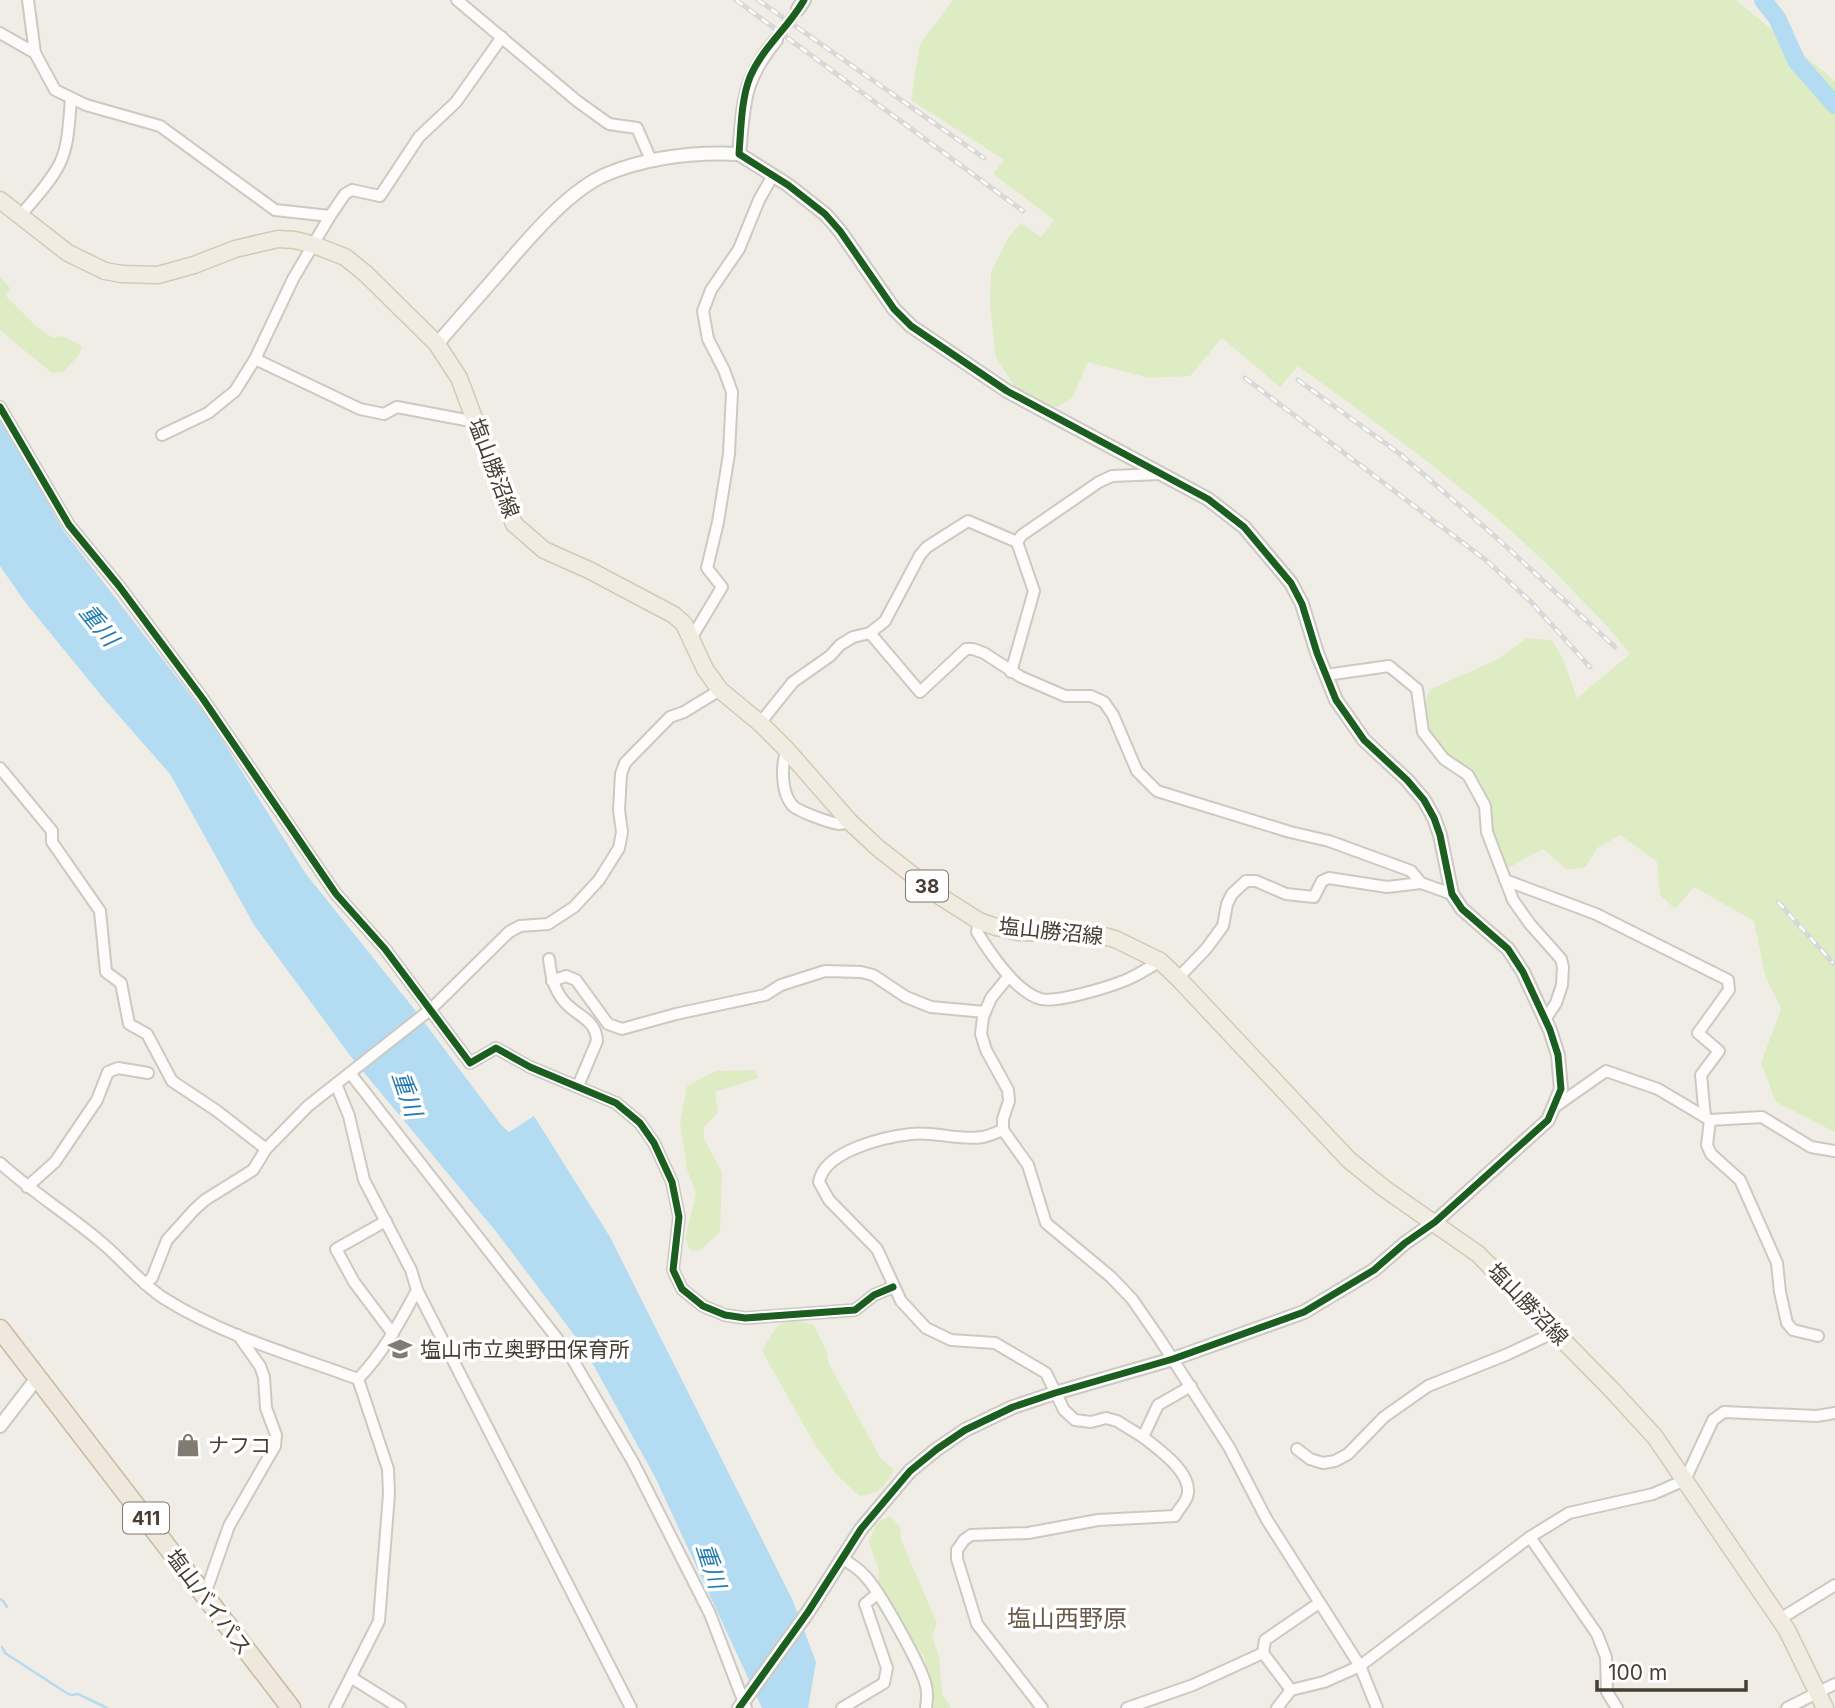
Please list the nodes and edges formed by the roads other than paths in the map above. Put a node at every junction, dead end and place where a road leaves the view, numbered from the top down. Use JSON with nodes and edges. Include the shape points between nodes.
{"nodes":[{"id":1,"x":27,"y":0,"type":"edge"},
{"id":2,"x":457,"y":0,"type":"edge"},
{"id":3,"x":0,"y":33,"type":"edge"},
{"id":4,"x":502,"y":37,"type":"junction"},
{"id":5,"x":776,"y":40,"type":"tunnel mouth"},
{"id":6,"x":35,"y":53,"type":"junction"},
{"id":7,"x":71,"y":99,"type":"junction"},
{"id":8,"x":738,"y":154,"type":"junction"},
{"id":9,"x":651,"y":160,"type":"junction"},
{"id":10,"x":773,"y":175,"type":"junction"},
{"id":11,"x":0,"y":200,"type":"edge"},
{"id":12,"x":20,"y":216,"type":"junction"},
{"id":13,"x":330,"y":216,"type":"junction"},
{"id":14,"x":314,"y":245,"type":"junction"},
{"id":15,"x":437,"y":344,"type":"junction"},
{"id":16,"x":255,"y":359,"type":"junction"},
{"id":17,"x":0,"y":407,"type":"edge"},
{"id":18,"x":476,"y":422,"type":"junction"},
{"id":19,"x":162,"y":435,"type":"dead end"},
{"id":20,"x":1160,"y":474,"type":"junction"},
{"id":21,"x":1017,"y":542,"type":"junction"},
{"id":22,"x":870,"y":633,"type":"junction"},
{"id":23,"x":692,"y":637,"type":"junction"},
{"id":24,"x":1011,"y":672,"type":"junction"},
{"id":25,"x":1326,"y":674,"type":"junction"},
{"id":26,"x":720,"y":690,"type":"junction"},
{"id":27,"x":760,"y":723,"type":"junction"},
{"id":28,"x":787,"y":750,"type":"junction"},
{"id":29,"x":0,"y":768,"type":"edge"},
{"id":30,"x":850,"y":822,"type":"junction"},
{"id":31,"x":1505,"y":880,"type":"junction"},
{"id":32,"x":1421,"y":883,"type":"junction"},
{"id":33,"x":1452,"y":894,"type":"junction"},
{"id":34,"x":979,"y":921,"type":"junction"},
{"id":35,"x":549,"y":959,"type":"dead end"},
{"id":36,"x":1160,"y":961,"type":"junction"},
{"id":37,"x":1009,"y":976,"type":"junction"},
{"id":38,"x":1178,"y":978,"type":"junction"},
{"id":39,"x":552,"y":981,"type":"junction"},
{"id":40,"x":431,"y":1009,"type":"junction"},
{"id":41,"x":985,"y":1012,"type":"junction"},
{"id":42,"x":1546,"y":1018,"type":"junction"},
{"id":43,"x":148,"y":1073,"type":"dead end"},
{"id":44,"x":350,"y":1073,"type":"junction"},
{"id":45,"x":336,"y":1084,"type":"junction"},
{"id":46,"x":578,"y":1086,"type":"junction"},
{"id":47,"x":1556,"y":1105,"type":"junction"},
{"id":48,"x":1708,"y":1119,"type":"junction"},
{"id":49,"x":1003,"y":1130,"type":"junction"},
{"id":50,"x":266,"y":1149,"type":"junction"},
{"id":51,"x":1835,"y":1152,"type":"edge"},
{"id":52,"x":0,"y":1163,"type":"edge"},
{"id":53,"x":27,"y":1187,"type":"junction"},
{"id":54,"x":386,"y":1222,"type":"junction"},
{"id":55,"x":1435,"y":1222,"type":"junction"},
{"id":56,"x":145,"y":1284,"type":"junction"},
{"id":57,"x":893,"y":1287,"type":"junction"},
{"id":58,"x":417,"y":1290,"type":"junction"},
{"id":59,"x":0,"y":1329,"type":"edge"},
{"id":60,"x":1555,"y":1332,"type":"junction"},
{"id":61,"x":393,"y":1334,"type":"junction"},
{"id":62,"x":238,"y":1335,"type":"junction"},
{"id":63,"x":1818,"y":1336,"type":"dead end"},
{"id":64,"x":1173,"y":1359,"type":"junction"},
{"id":65,"x":37,"y":1378,"type":"junction"},
{"id":66,"x":358,"y":1379,"type":"junction"},
{"id":67,"x":1191,"y":1386,"type":"junction"},
{"id":68,"x":1055,"y":1392,"type":"junction"},
{"id":69,"x":1835,"y":1413,"type":"edge"},
{"id":70,"x":0,"y":1426,"type":"edge"},
{"id":71,"x":1143,"y":1437,"type":"junction"},
{"id":72,"x":1297,"y":1449,"type":"dead end"},
{"id":73,"x":1685,"y":1480,"type":"junction"},
{"id":74,"x":1530,"y":1537,"type":"junction"},
{"id":75,"x":842,"y":1558,"type":"junction"},
{"id":76,"x":1835,"y":1585,"type":"edge"},
{"id":77,"x":877,"y":1594,"type":"junction"},
{"id":78,"x":204,"y":1597,"type":"junction"},
{"id":79,"x":1319,"y":1603,"type":"junction"},
{"id":80,"x":1780,"y":1619,"type":"junction"},
{"id":81,"x":1263,"y":1653,"type":"junction"},
{"id":82,"x":1360,"y":1666,"type":"junction"},
{"id":83,"x":352,"y":1678,"type":"junction"},
{"id":84,"x":1835,"y":1684,"type":"edge"},
{"id":85,"x":1291,"y":1689,"type":"junction"},
{"id":86,"x":1817,"y":1692,"type":"junction"},
{"id":87,"x":743,"y":1706,"type":"edge"},
{"id":88,"x":291,"y":1708,"type":"edge"},
{"id":89,"x":335,"y":1708,"type":"edge"},
{"id":90,"x":400,"y":1708,"type":"edge"},
{"id":91,"x":631,"y":1708,"type":"edge"},
{"id":92,"x":842,"y":1708,"type":"edge"},
{"id":93,"x":926,"y":1708,"type":"edge"},
{"id":94,"x":1042,"y":1708,"type":"edge"},
{"id":95,"x":1127,"y":1708,"type":"edge"},
{"id":96,"x":1277,"y":1708,"type":"edge"},
{"id":97,"x":1377,"y":1708,"type":"edge"},
{"id":98,"x":1618,"y":1708,"type":"edge"},
{"id":99,"x":1787,"y":1708,"type":"edge"},
{"id":100,"x":1825,"y":1708,"type":"edge"}],
"edges":[{"from":1,"to":6,"type":"street"},
{"from":2,"to":4,"type":"street"},
{"from":3,"to":6,"type":"street"},
{"from":4,"to":9,"type":"street","via":[[609,124],[637,128]]},
{"from":4,"to":13,"type":"street","via":[[456,102],[419,137],[380,196],[352,190]]},
{"from":5,"to":8,"type":"street","via":[[750,78]]},
{"from":6,"to":7,"type":"street","via":[[55,90]]},
{"from":7,"to":12,"type":"street","via":[[60,162]]},
{"from":7,"to":13,"type":"street","via":[[160,127],[275,210]]},
{"from":8,"to":9,"type":"street","via":[[699,152]]},
{"from":8,"to":10,"type":"street"},
{"from":9,"to":15,"type":"street","via":[[605,175],[567,200]]},
{"from":10,"to":20,"type":"street","via":[[825,214],[911,326],[1007,391]]},
{"from":10,"to":23,"type":"street","via":[[703,311],[708,339],[732,392],[732,426],[707,568],[722,587]]},
{"from":11,"to":12,"type":"main road","name":"塩山勝沼線","number":"38"},
{"from":12,"to":14,"type":"main road","name":"塩山勝沼線","number":"38","via":[[82,261],[105,271],[138,276],[174,271],[254,243],[278,239]]},
{"from":13,"to":14,"type":"street"},
{"from":14,"to":15,"type":"main road","name":"塩山勝沼線","number":"38","via":[[345,257],[365,273]]},
{"from":14,"to":16,"type":"street"},
{"from":15,"to":18,"type":"main road","name":"塩山勝沼線","number":"38","via":[[459,378]]},
{"from":16,"to":18,"type":"street","via":[[360,409],[384,414],[397,407]]},
{"from":16,"to":19,"type":"street","via":[[235,391],[208,413]]},
{"from":17,"to":40,"type":"street","via":[[69,525],[203,699],[336,894]]},
{"from":18,"to":23,"type":"main road","name":"塩山勝沼線","number":"38","via":[[514,524],[544,550],[674,615]]},
{"from":20,"to":21,"type":"street","via":[[1112,476],[1099,482]]},
{"from":20,"to":25,"type":"street","via":[[1208,499],[1244,527],[1270,556],[1302,604]]},
{"from":21,"to":22,"type":"street","via":[[964,523],[920,555],[884,621]]},
{"from":21,"to":24,"type":"street","via":[[1034,591]]},
{"from":22,"to":24,"type":"street","via":[[920,692],[966,649],[984,653]]},
{"from":22,"to":27,"type":"street","via":[[840,645],[793,682]]},
{"from":23,"to":26,"type":"main road","name":"塩山勝沼線","number":"38"},
{"from":24,"to":32,"type":"street","via":[[1065,696],[1091,696],[1104,702],[1137,771],[1157,790],[1329,841],[1411,871]]},
{"from":25,"to":31,"type":"street","via":[[1389,666],[1417,689],[1423,733],[1444,759],[1468,775],[1485,806],[1487,832]]},
{"from":25,"to":33,"type":"street","via":[[1336,700],[1364,740],[1424,800],[1440,835]]},
{"from":26,"to":27,"type":"main road","name":"塩山勝沼線","number":"38"},
{"from":26,"to":40,"type":"street","via":[[670,718],[625,762],[619,848],[599,880],[574,907],[548,924],[520,926],[509,932]]},
{"from":27,"to":28,"type":"main road","name":"塩山勝沼線","number":"38"},
{"from":28,"to":30,"type":"main road","name":"塩山勝沼線","number":"38"},
{"from":28,"to":30,"type":"street","via":[[782,763],[792,806],[838,824]]},
{"from":29,"to":50,"type":"street","via":[[52,831],[52,842],[100,911],[106,972],[121,984],[129,1024],[147,1034],[172,1081]]},
{"from":30,"to":34,"type":"main road","name":"塩山勝沼線","number":"38","via":[[938,895]]},
{"from":31,"to":42,"type":"street","via":[[1530,924],[1561,959],[1556,1003]]},
{"from":31,"to":48,"type":"street","via":[[1596,914],[1728,980],[1729,990],[1698,1033],[1718,1051],[1701,1076]]},
{"from":32,"to":33,"type":"street"},
{"from":32,"to":38,"type":"street","via":[[1387,887],[1329,878],[1322,881],[1314,897],[1246,881],[1232,894],[1223,926]]},
{"from":33,"to":42,"type":"street","via":[[1462,909],[1508,949]]},
{"from":34,"to":36,"type":"main road","name":"塩山勝沼線","number":"38","via":[[1019,932],[1096,934]]},
{"from":34,"to":37,"type":"street","name":"塩山勝沼線","via":[[977,932]]},
{"from":35,"to":39,"type":"street"},
{"from":36,"to":37,"type":"street","name":"塩山勝沼線","via":[[1126,980],[1056,1000],[1039,999]]},
{"from":36,"to":38,"type":"main road","name":"塩山勝沼線","number":"38"},
{"from":37,"to":41,"type":"street"},
{"from":38,"to":55,"type":"main road","name":"塩山勝沼線","number":"38","via":[[1349,1160]]},
{"from":39,"to":41,"type":"street","via":[[566,976],[576,979],[608,1024],[622,1029],[765,995],[825,971],[873,975],[931,1007]]},
{"from":39,"to":46,"type":"street","via":[[564,1002],[593,1024],[597,1033]]},
{"from":40,"to":44,"type":"street"},
{"from":40,"to":46,"type":"street","via":[[470,1063],[496,1048]]},
{"from":41,"to":49,"type":"street","via":[[981,1034],[1008,1090]]},
{"from":42,"to":47,"type":"street","via":[[1561,1072],[1562,1089]]},
{"from":43,"to":53,"type":"street","via":[[118,1068],[108,1072],[97,1100],[55,1162]]},
{"from":44,"to":45,"type":"street"},
{"from":44,"to":87,"type":"street","via":[[570,1355],[633,1462],[704,1602]]},
{"from":45,"to":50,"type":"street"},
{"from":45,"to":54,"type":"street","via":[[365,1180]]},
{"from":46,"to":57,"type":"street","via":[[616,1103],[640,1123],[654,1143],[673,1182],[678,1217],[673,1270],[682,1289],[703,1306],[745,1318],[855,1310],[874,1294]]},
{"from":47,"to":48,"type":"street","via":[[1606,1071],[1658,1088]]},
{"from":47,"to":55,"type":"street","via":[[1530,1138]]},
{"from":48,"to":51,"type":"street","via":[[1762,1116],[1811,1147]]},
{"from":48,"to":63,"type":"street","via":[[1711,1154],[1740,1180],[1777,1263],[1787,1323],[1793,1330]]},
{"from":49,"to":57,"type":"street","via":[[983,1137],[913,1133],[864,1144],[820,1173],[821,1189],[877,1249]]},
{"from":49,"to":64,"type":"street","via":[[1028,1166],[1046,1223],[1132,1299]]},
{"from":50,"to":56,"type":"street","via":[[253,1170],[205,1200],[167,1240],[152,1278]]},
{"from":52,"to":53,"type":"street"},
{"from":53,"to":56,"type":"street","via":[[64,1211]]},
{"from":54,"to":58,"type":"street"},
{"from":54,"to":61,"type":"street","via":[[336,1249]]},
{"from":55,"to":60,"type":"main road","name":"塩山勝沼線","number":"38","via":[[1478,1254]]},
{"from":55,"to":64,"type":"street","via":[[1374,1270],[1304,1312]]},
{"from":56,"to":62,"type":"street","via":[[165,1299]]},
{"from":57,"to":68,"type":"street","via":[[926,1328],[951,1340],[995,1343],[1046,1373]]},
{"from":58,"to":61,"type":"street"},
{"from":58,"to":91,"type":"street"},
{"from":59,"to":65,"type":"highway","name":"塩山バイパス","number":"411"},
{"from":60,"to":72,"type":"street","via":[[1428,1386],[1335,1461],[1310,1459]]},
{"from":60,"to":73,"type":"main road","name":"塩山勝沼線","number":"38","via":[[1655,1437]]},
{"from":61,"to":66,"type":"street"},
{"from":62,"to":66,"type":"street"},
{"from":62,"to":78,"type":"street","via":[[264,1377],[275,1446],[229,1526]]},
{"from":64,"to":67,"type":"street"},
{"from":64,"to":68,"type":"street"},
{"from":65,"to":70,"type":"street"},
{"from":65,"to":78,"type":"highway","name":"塩山バイパス","number":"411"},
{"from":66,"to":83,"type":"street","via":[[388,1469],[389,1494],[379,1621]]},
{"from":67,"to":71,"type":"street","via":[[1158,1405]]},
{"from":67,"to":79,"type":"street"},
{"from":68,"to":71,"type":"street","via":[[1063,1410],[1076,1420],[1106,1418]]},
{"from":68,"to":75,"type":"street","via":[[965,1430],[937,1449],[910,1471]]},
{"from":69,"to":73,"type":"street","via":[[1724,1412],[1713,1420]]},
{"from":71,"to":94,"type":"street","via":[[1175,1463],[1189,1483],[1187,1497],[1175,1516],[971,1535],[957,1550],[977,1624]]},
{"from":73,"to":74,"type":"street","via":[[1653,1494],[1569,1513]]},
{"from":73,"to":80,"type":"main road","name":"塩山勝沼線","number":"38"},
{"from":74,"to":82,"type":"street"},
{"from":74,"to":98,"type":"street","via":[[1597,1634],[1606,1657],[1607,1692]]},
{"from":75,"to":77,"type":"street","via":[[863,1574]]},
{"from":75,"to":87,"type":"street"},
{"from":76,"to":80,"type":"street"},
{"from":77,"to":92,"type":"street","via":[[865,1604],[887,1668],[884,1683]]},
{"from":77,"to":93,"type":"street","via":[[923,1676]]},
{"from":78,"to":88,"type":"highway","name":"塩山バイパス","number":"411"},
{"from":79,"to":81,"type":"street","via":[[1265,1640]]},
{"from":79,"to":82,"type":"street"},
{"from":80,"to":86,"type":"main road","name":"塩山勝沼線","number":"38"},
{"from":81,"to":85,"type":"street"},
{"from":81,"to":95,"type":"street"},
{"from":82,"to":85,"type":"street","via":[[1324,1682]]},
{"from":82,"to":97,"type":"street"},
{"from":83,"to":89,"type":"street"},
{"from":83,"to":90,"type":"street"},
{"from":84,"to":86,"type":"street"},
{"from":85,"to":96,"type":"street"},
{"from":86,"to":99,"type":"street"},
{"from":86,"to":100,"type":"main road","name":"塩山勝沼線","number":"38"}]}
